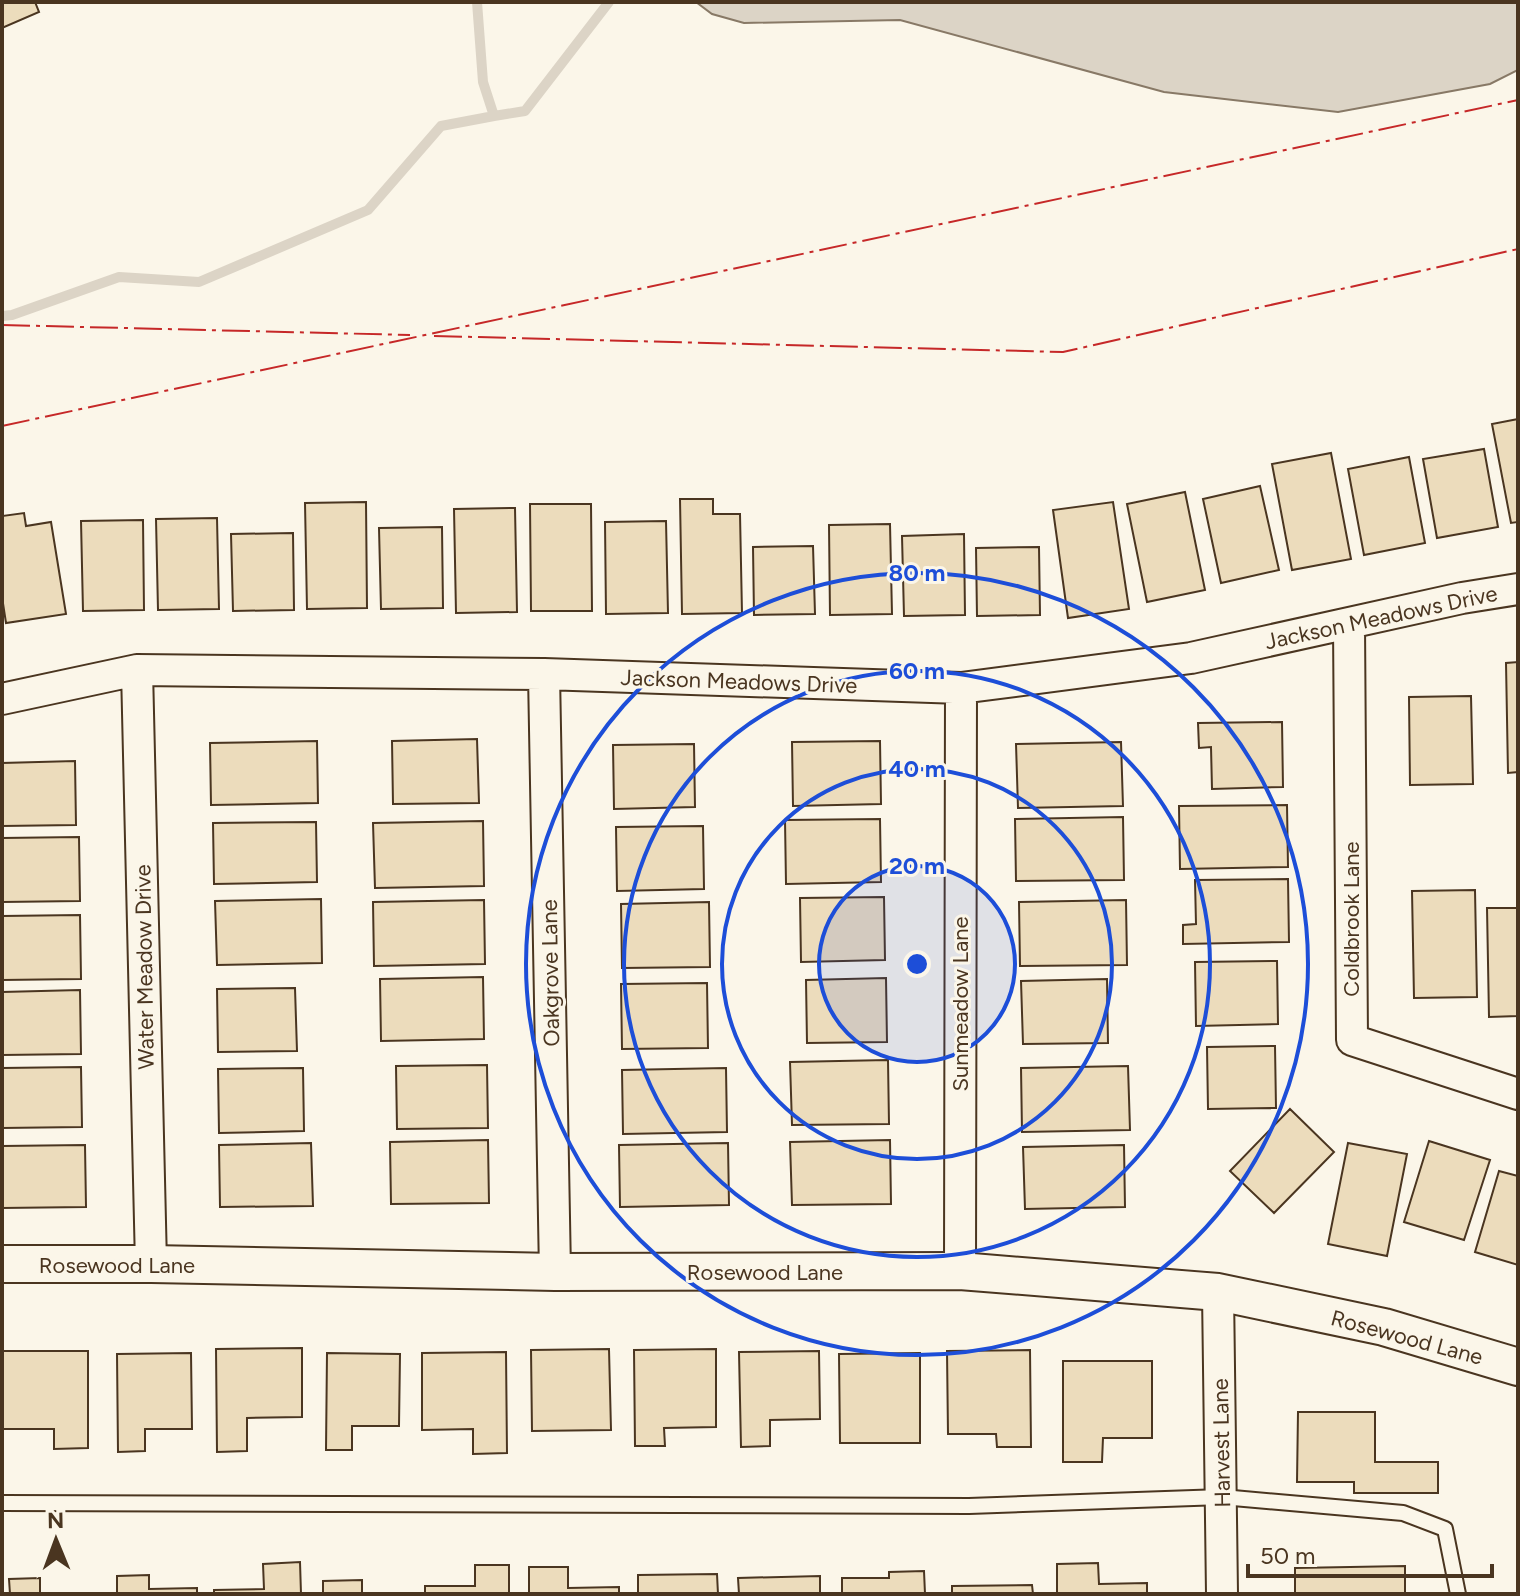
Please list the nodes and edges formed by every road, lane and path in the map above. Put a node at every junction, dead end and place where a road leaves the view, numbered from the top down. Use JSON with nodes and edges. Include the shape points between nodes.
{"nodes":[{"id":1,"x":1518,"y":589,"type":"edge"},
{"id":2,"x":1349,"y":624,"type":"junction"},
{"id":3,"x":137,"y":670,"type":"junction"},
{"id":4,"x":544,"y":674,"type":"junction"},
{"id":5,"x":961,"y":688,"type":"junction"},
{"id":6,"x":2,"y":699,"type":"edge"},
{"id":7,"x":1518,"y":1094,"type":"edge"},
{"id":8,"x":2,"y":1264,"type":"edge"},
{"id":9,"x":151,"y":1264,"type":"junction"},
{"id":10,"x":960,"y":1271,"type":"junction"},
{"id":11,"x":555,"y":1272,"type":"junction"},
{"id":12,"x":1218,"y":1292,"type":"junction"},
{"id":13,"x":1518,"y":1367,"type":"edge"},
{"id":14,"x":1222,"y":1497,"type":"junction"},
{"id":15,"x":2,"y":1503,"type":"edge"},
{"id":16,"x":1222,"y":1594,"type":"edge"},
{"id":17,"x":1458,"y":1594,"type":"edge"}],
"edges":[{"from":1,"to":2,"type":"street","name":"Jackson Meadows Drive"},
{"from":2,"to":5,"type":"street","name":"Jackson Meadows Drive","via":[[1191,658]]},
{"from":2,"to":7,"type":"street","name":"Coldbrook Lane","via":[[1352,1040]]},
{"from":3,"to":4,"type":"street","name":"Jackson Meadows Drive"},
{"from":3,"to":6,"type":"street","name":"Jackson Meadows Drive"},
{"from":3,"to":9,"type":"street","name":"Water Meadow Drive"},
{"from":4,"to":5,"type":"street","name":"Jackson Meadows Drive"},
{"from":4,"to":11,"type":"street","name":"Oakgrove Lane"},
{"from":5,"to":10,"type":"street","name":"Sunmeadow Lane"},
{"from":8,"to":9,"type":"street","name":"Rosewood Lane"},
{"from":9,"to":11,"type":"street","name":"Rosewood Lane"},
{"from":10,"to":11,"type":"street","name":"Rosewood Lane"},
{"from":10,"to":12,"type":"street","name":"Rosewood Lane"},
{"from":12,"to":13,"type":"street","name":"Rosewood Lane","via":[[1384,1327]]},
{"from":12,"to":14,"type":"street","name":"Harvest Lane"},
{"from":14,"to":15,"type":"lane","via":[[969,1506]]},
{"from":14,"to":16,"type":"street","name":"Harvest Lane"},
{"from":14,"to":17,"type":"lane","via":[[1403,1513],[1445,1529]]}]}
